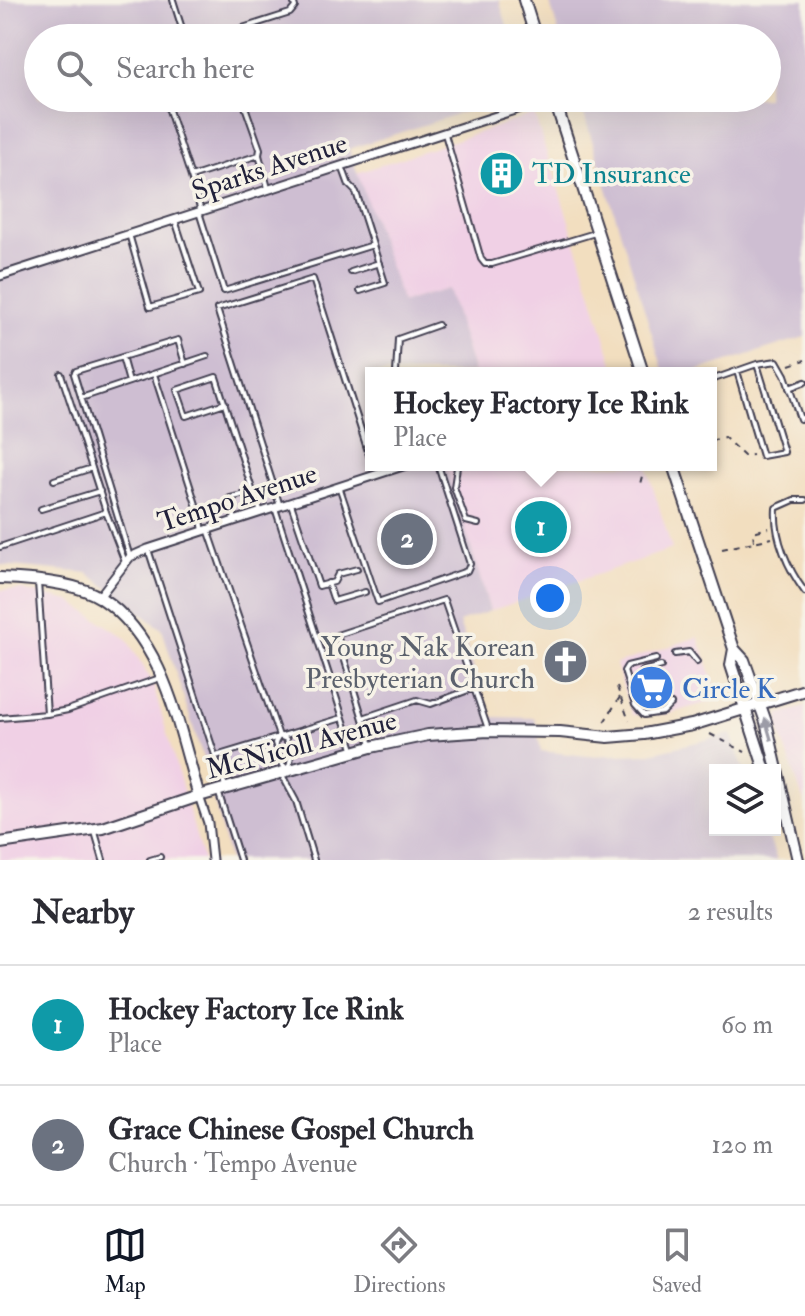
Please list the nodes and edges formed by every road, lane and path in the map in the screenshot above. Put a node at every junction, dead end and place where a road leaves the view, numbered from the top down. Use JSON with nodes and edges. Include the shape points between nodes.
{"nodes":[{"id":1,"x":173,"y":0,"type":"edge"},
{"id":2,"x":293,"y":0,"type":"edge"},
{"id":3,"x":524,"y":0,"type":"edge"},
{"id":4,"x":181,"y":24,"type":"edge"},
{"id":5,"x":255,"y":24,"type":"edge"},
{"id":6,"x":532,"y":24,"type":"edge"},
{"id":7,"x":170,"y":112,"type":"edge"},
{"id":8,"x":247,"y":112,"type":"edge"},
{"id":9,"x":509,"y":112,"type":"edge"},
{"id":10,"x":558,"y":112,"type":"edge"},
{"id":11,"x":444,"y":133,"type":"junction"},
{"id":12,"x":259,"y":155,"type":"junction"},
{"id":13,"x":342,"y":166,"type":"junction"},
{"id":14,"x":191,"y":177,"type":"junction"},
{"id":15,"x":267,"y":185,"type":"junction"},
{"id":16,"x":200,"y":212,"type":"junction"},
{"id":17,"x":175,"y":220,"type":"junction"},
{"id":18,"x":598,"y":232,"type":"junction"},
{"id":19,"x":129,"y":234,"type":"junction"},
{"id":20,"x":373,"y":245,"type":"junction"},
{"id":21,"x":379,"y":263,"type":"junction"},
{"id":22,"x":351,"y":272,"type":"dead end"},
{"id":23,"x":0,"y":276,"type":"edge"},
{"id":24,"x":360,"y":291,"type":"dead end"},
{"id":25,"x":438,"y":325,"type":"dead end"},
{"id":26,"x":207,"y":356,"type":"dead end"},
{"id":27,"x":122,"y":357,"type":"junction"},
{"id":28,"x":805,"y":360,"type":"edge"},
{"id":29,"x":185,"y":364,"type":"junction"},
{"id":30,"x":757,"y":364,"type":"junction"},
{"id":31,"x":790,"y":365,"type":"dead end"},
{"id":32,"x":396,"y":367,"type":"edge"},
{"id":33,"x":641,"y":367,"type":"edge"},
{"id":34,"x":737,"y":371,"type":"junction"},
{"id":35,"x":61,"y":374,"type":"dead end"},
{"id":36,"x":154,"y":374,"type":"junction"},
{"id":37,"x":717,"y":378,"type":"edge"},
{"id":38,"x":129,"y":382,"type":"junction"},
{"id":39,"x":805,"y":382,"type":"edge"},
{"id":40,"x":789,"y":388,"type":"junction"},
{"id":41,"x":81,"y":398,"type":"junction"},
{"id":42,"x":225,"y":403,"type":"junction"},
{"id":43,"x":805,"y":417,"type":"edge"},
{"id":44,"x":717,"y":439,"type":"edge"},
{"id":45,"x":365,"y":441,"type":"edge"},
{"id":46,"x":762,"y":455,"type":"junction"},
{"id":47,"x":92,"y":468,"type":"junction"},
{"id":48,"x":375,"y":471,"type":"edge"},
{"id":49,"x":388,"y":471,"type":"edge"},
{"id":50,"x":440,"y":471,"type":"edge"},
{"id":51,"x":456,"y":471,"type":"edge"},
{"id":52,"x":640,"y":471,"type":"edge"},
{"id":53,"x":675,"y":471,"type":"edge"},
{"id":54,"x":376,"y":475,"type":"junction"},
{"id":55,"x":54,"y":480,"type":"dead end"},
{"id":56,"x":640,"y":484,"type":"dead end"},
{"id":57,"x":339,"y":486,"type":"junction"},
{"id":58,"x":100,"y":491,"type":"junction"},
{"id":59,"x":253,"y":492,"type":"junction"},
{"id":60,"x":805,"y":500,"type":"edge"},
{"id":61,"x":291,"y":502,"type":"junction"},
{"id":62,"x":278,"y":507,"type":"junction"},
{"id":63,"x":41,"y":509,"type":"dead end"},
{"id":64,"x":106,"y":512,"type":"junction"},
{"id":65,"x":261,"y":512,"type":"junction"},
{"id":66,"x":235,"y":520,"type":"junction"},
{"id":67,"x":478,"y":524,"type":"dead end"},
{"id":68,"x":771,"y":528,"type":"dead end"},
{"id":69,"x":205,"y":530,"type":"junction"},
{"id":70,"x":780,"y":537,"type":"junction"},
{"id":71,"x":755,"y":542,"type":"junction"},
{"id":72,"x":0,"y":547,"type":"edge"},
{"id":73,"x":148,"y":549,"type":"junction"},
{"id":74,"x":722,"y":549,"type":"dead end"},
{"id":75,"x":127,"y":560,"type":"junction"},
{"id":76,"x":357,"y":569,"type":"dead end"},
{"id":77,"x":0,"y":578,"type":"edge"},
{"id":78,"x":38,"y":579,"type":"junction"},
{"id":79,"x":328,"y":583,"type":"junction"},
{"id":80,"x":365,"y":592,"type":"dead end"},
{"id":81,"x":805,"y":592,"type":"edge"},
{"id":82,"x":99,"y":597,"type":"junction"},
{"id":83,"x":734,"y":649,"type":"junction"},
{"id":84,"x":675,"y":654,"type":"dead end"},
{"id":85,"x":656,"y":659,"type":"dead end"},
{"id":86,"x":697,"y":662,"type":"dead end"},
{"id":87,"x":661,"y":666,"type":"dead end"},
{"id":88,"x":162,"y":677,"type":"junction"},
{"id":89,"x":617,"y":687,"type":"dead end"},
{"id":90,"x":474,"y":688,"type":"junction"},
{"id":91,"x":805,"y":690,"type":"edge"},
{"id":92,"x":620,"y":696,"type":"junction"},
{"id":93,"x":760,"y":703,"type":"junction"},
{"id":94,"x":743,"y":708,"type":"junction"},
{"id":95,"x":47,"y":714,"type":"junction"},
{"id":96,"x":0,"y":718,"type":"edge"},
{"id":97,"x":342,"y":718,"type":"junction"},
{"id":98,"x":363,"y":718,"type":"junction"},
{"id":99,"x":629,"y":721,"type":"dead end"},
{"id":100,"x":604,"y":722,"type":"dead end"},
{"id":101,"x":488,"y":731,"type":"junction"},
{"id":102,"x":710,"y":734,"type":"dead end"},
{"id":103,"x":279,"y":736,"type":"junction"},
{"id":104,"x":371,"y":747,"type":"junction"},
{"id":105,"x":354,"y":751,"type":"junction"},
{"id":106,"x":745,"y":752,"type":"dead end"},
{"id":107,"x":216,"y":756,"type":"junction"},
{"id":108,"x":763,"y":764,"type":"edge"},
{"id":109,"x":284,"y":772,"type":"junction"},
{"id":110,"x":222,"y":790,"type":"junction"},
{"id":111,"x":199,"y":796,"type":"junction"},
{"id":112,"x":781,"y":806,"type":"edge"},
{"id":113,"x":787,"y":814,"type":"junction"},
{"id":114,"x":94,"y":829,"type":"junction"},
{"id":115,"x":0,"y":843,"type":"edge"},
{"id":116,"x":160,"y":857,"type":"dead end"},
{"id":117,"x":103,"y":860,"type":"edge"},
{"id":118,"x":150,"y":860,"type":"edge"},
{"id":119,"x":212,"y":860,"type":"edge"},
{"id":120,"x":240,"y":860,"type":"edge"},
{"id":121,"x":314,"y":860,"type":"edge"},
{"id":122,"x":798,"y":860,"type":"edge"}],
"edges":[{"from":1,"to":4,"type":"lane"},
{"from":2,"to":5,"type":"lane","via":[[290,13]]},
{"from":3,"to":6,"type":"street"},
{"from":7,"to":14,"type":"lane"},
{"from":8,"to":12,"type":"lane"},
{"from":9,"to":11,"type":"street","name":"Sparks Avenue"},
{"from":10,"to":18,"type":"street"},
{"from":11,"to":13,"type":"street","name":"Sparks Avenue"},
{"from":11,"to":18,"type":"lane","via":[[485,264]]},
{"from":12,"to":14,"type":"lane"},
{"from":12,"to":15,"type":"lane"},
{"from":13,"to":15,"type":"street","name":"Sparks Avenue"},
{"from":13,"to":20,"type":"lane"},
{"from":14,"to":16,"type":"lane"},
{"from":15,"to":16,"type":"street","name":"Sparks Avenue"},
{"from":16,"to":17,"type":"street","name":"Sparks Avenue"},
{"from":16,"to":20,"type":"lane","via":[[224,291]]},
{"from":17,"to":19,"type":"street","name":"Sparks Avenue"},
{"from":17,"to":19,"type":"lane","via":[[199,293],[150,307]]},
{"from":18,"to":33,"type":"street"},
{"from":19,"to":23,"type":"street","name":"Sparks Avenue"},
{"from":20,"to":21,"type":"lane"},
{"from":21,"to":22,"type":"lane"},
{"from":21,"to":24,"type":"lane","via":[[385,283]]},
{"from":25,"to":32,"type":"lane","via":[[398,339]]},
{"from":26,"to":29,"type":"lane"},
{"from":27,"to":29,"type":"lane","via":[[178,340]]},
{"from":27,"to":38,"type":"lane"},
{"from":27,"to":41,"type":"lane","via":[[76,371]]},
{"from":28,"to":31,"type":"path"},
{"from":29,"to":36,"type":"lane"},
{"from":30,"to":34,"type":"lane"},
{"from":30,"to":40,"type":"lane","via":[[777,361]]},
{"from":30,"to":46,"type":"lane","via":[[784,452]]},
{"from":34,"to":37,"type":"lane"},
{"from":34,"to":46,"type":"lane"},
{"from":35,"to":47,"type":"lane"},
{"from":36,"to":38,"type":"lane"},
{"from":36,"to":69,"type":"lane"},
{"from":38,"to":41,"type":"lane"},
{"from":39,"to":40,"type":"lane"},
{"from":40,"to":43,"type":"lane","via":[[800,419]]},
{"from":41,"to":75,"type":"lane"},
{"from":42,"to":42,"type":"lane","via":[[216,377],[177,390],[186,416]]},
{"from":42,"to":59,"type":"lane"},
{"from":44,"to":46,"type":"path","via":[[724,437],[744,456]]},
{"from":45,"to":62,"type":"lane","via":[[313,279],[217,309]]},
{"from":47,"to":55,"type":"lane"},
{"from":47,"to":58,"type":"lane"},
{"from":48,"to":54,"type":"lane"},
{"from":49,"to":54,"type":"street","name":"Tempo Avenue"},
{"from":50,"to":57,"type":"lane","via":[[470,564],[467,571],[378,602]]},
{"from":51,"to":67,"type":"lane","via":[[454,487],[466,521]]},
{"from":52,"to":56,"type":"path"},
{"from":53,"to":83,"type":"street"},
{"from":54,"to":57,"type":"street","name":"Tempo Avenue"},
{"from":57,"to":61,"type":"street","name":"Tempo Avenue"},
{"from":58,"to":63,"type":"lane"},
{"from":58,"to":64,"type":"lane"},
{"from":59,"to":65,"type":"lane"},
{"from":59,"to":66,"type":"lane","via":[[230,498]]},
{"from":60,"to":70,"type":"lane","via":[[776,508]]},
{"from":61,"to":62,"type":"street","name":"Tempo Avenue"},
{"from":61,"to":79,"type":"lane","via":[[319,586]]},
{"from":62,"to":65,"type":"street","name":"Tempo Avenue"},
{"from":62,"to":97,"type":"lane"},
{"from":64,"to":72,"type":"lane"},
{"from":64,"to":75,"type":"lane"},
{"from":65,"to":66,"type":"street","name":"Tempo Avenue"},
{"from":66,"to":69,"type":"street","name":"Tempo Avenue"},
{"from":68,"to":71,"type":"path","via":[[753,532]]},
{"from":69,"to":73,"type":"street","name":"Tempo Avenue"},
{"from":69,"to":103,"type":"lane"},
{"from":70,"to":71,"type":"path"},
{"from":70,"to":81,"type":"lane","via":[[788,566]]},
{"from":71,"to":74,"type":"path"},
{"from":73,"to":75,"type":"street","name":"Tempo Avenue"},
{"from":73,"to":107,"type":"lane"},
{"from":75,"to":82,"type":"street","name":"Tempo Avenue"},
{"from":76,"to":79,"type":"lane"},
{"from":77,"to":78,"type":"street"},
{"from":78,"to":82,"type":"street"},
{"from":78,"to":95,"type":"lane"},
{"from":79,"to":80,"type":"lane","via":[[334,601]]},
{"from":82,"to":88,"type":"street","via":[[145,641]]},
{"from":83,"to":93,"type":"street","via":[[744,660]]},
{"from":83,"to":94,"type":"street","via":[[731,665]]},
{"from":84,"to":86,"type":"lane","via":[[689,652]]},
{"from":85,"to":87,"type":"lane","via":[[624,671],[635,705],[644,715],[663,712],[671,704],[646,706],[637,680],[642,671]]},
{"from":88,"to":95,"type":"lane"},
{"from":88,"to":111,"type":"street"},
{"from":89,"to":92,"type":"path"},
{"from":90,"to":98,"type":"lane","via":[[431,704],[417,700]]},
{"from":90,"to":98,"type":"lane","via":[[444,600],[337,635]]},
{"from":90,"to":101,"type":"lane"},
{"from":91,"to":93,"type":"street","name":"McNicoll Avenue"},
{"from":92,"to":99,"type":"path"},
{"from":92,"to":100,"type":"path"},
{"from":93,"to":94,"type":"street","name":"McNicoll Avenue"},
{"from":113,"to":93,"type":"street","one_way":true},
{"from":94,"to":101,"type":"street","name":"McNicoll Avenue","via":[[692,725],[620,736]]},
{"from":94,"to":108,"type":"street"},
{"from":95,"to":96,"type":"lane"},
{"from":97,"to":103,"type":"lane"},
{"from":97,"to":105,"type":"lane"},
{"from":98,"to":104,"type":"lane"},
{"from":101,"to":104,"type":"street","name":"McNicoll Avenue","via":[[428,735]]},
{"from":102,"to":106,"type":"path"},
{"from":103,"to":107,"type":"lane"},
{"from":103,"to":109,"type":"lane","via":[[275,743]]},
{"from":103,"to":109,"type":"lane","via":[[286,739],[291,756]]},
{"from":104,"to":105,"type":"street","name":"McNicoll Avenue"},
{"from":105,"to":109,"type":"street","name":"McNicoll Avenue"},
{"from":107,"to":110,"type":"lane"},
{"from":109,"to":110,"type":"street","name":"McNicoll Avenue"},
{"from":109,"to":121,"type":"lane"},
{"from":110,"to":111,"type":"street","name":"McNicoll Avenue"},
{"from":110,"to":120,"type":"lane"},
{"from":111,"to":114,"type":"street","name":"McNicoll Avenue"},
{"from":111,"to":119,"type":"street"},
{"from":112,"to":113,"type":"street"},
{"from":113,"to":122,"type":"street"},
{"from":114,"to":115,"type":"street","name":"McNicoll Avenue"},
{"from":114,"to":117,"type":"lane"},
{"from":116,"to":118,"type":"lane"}]}
